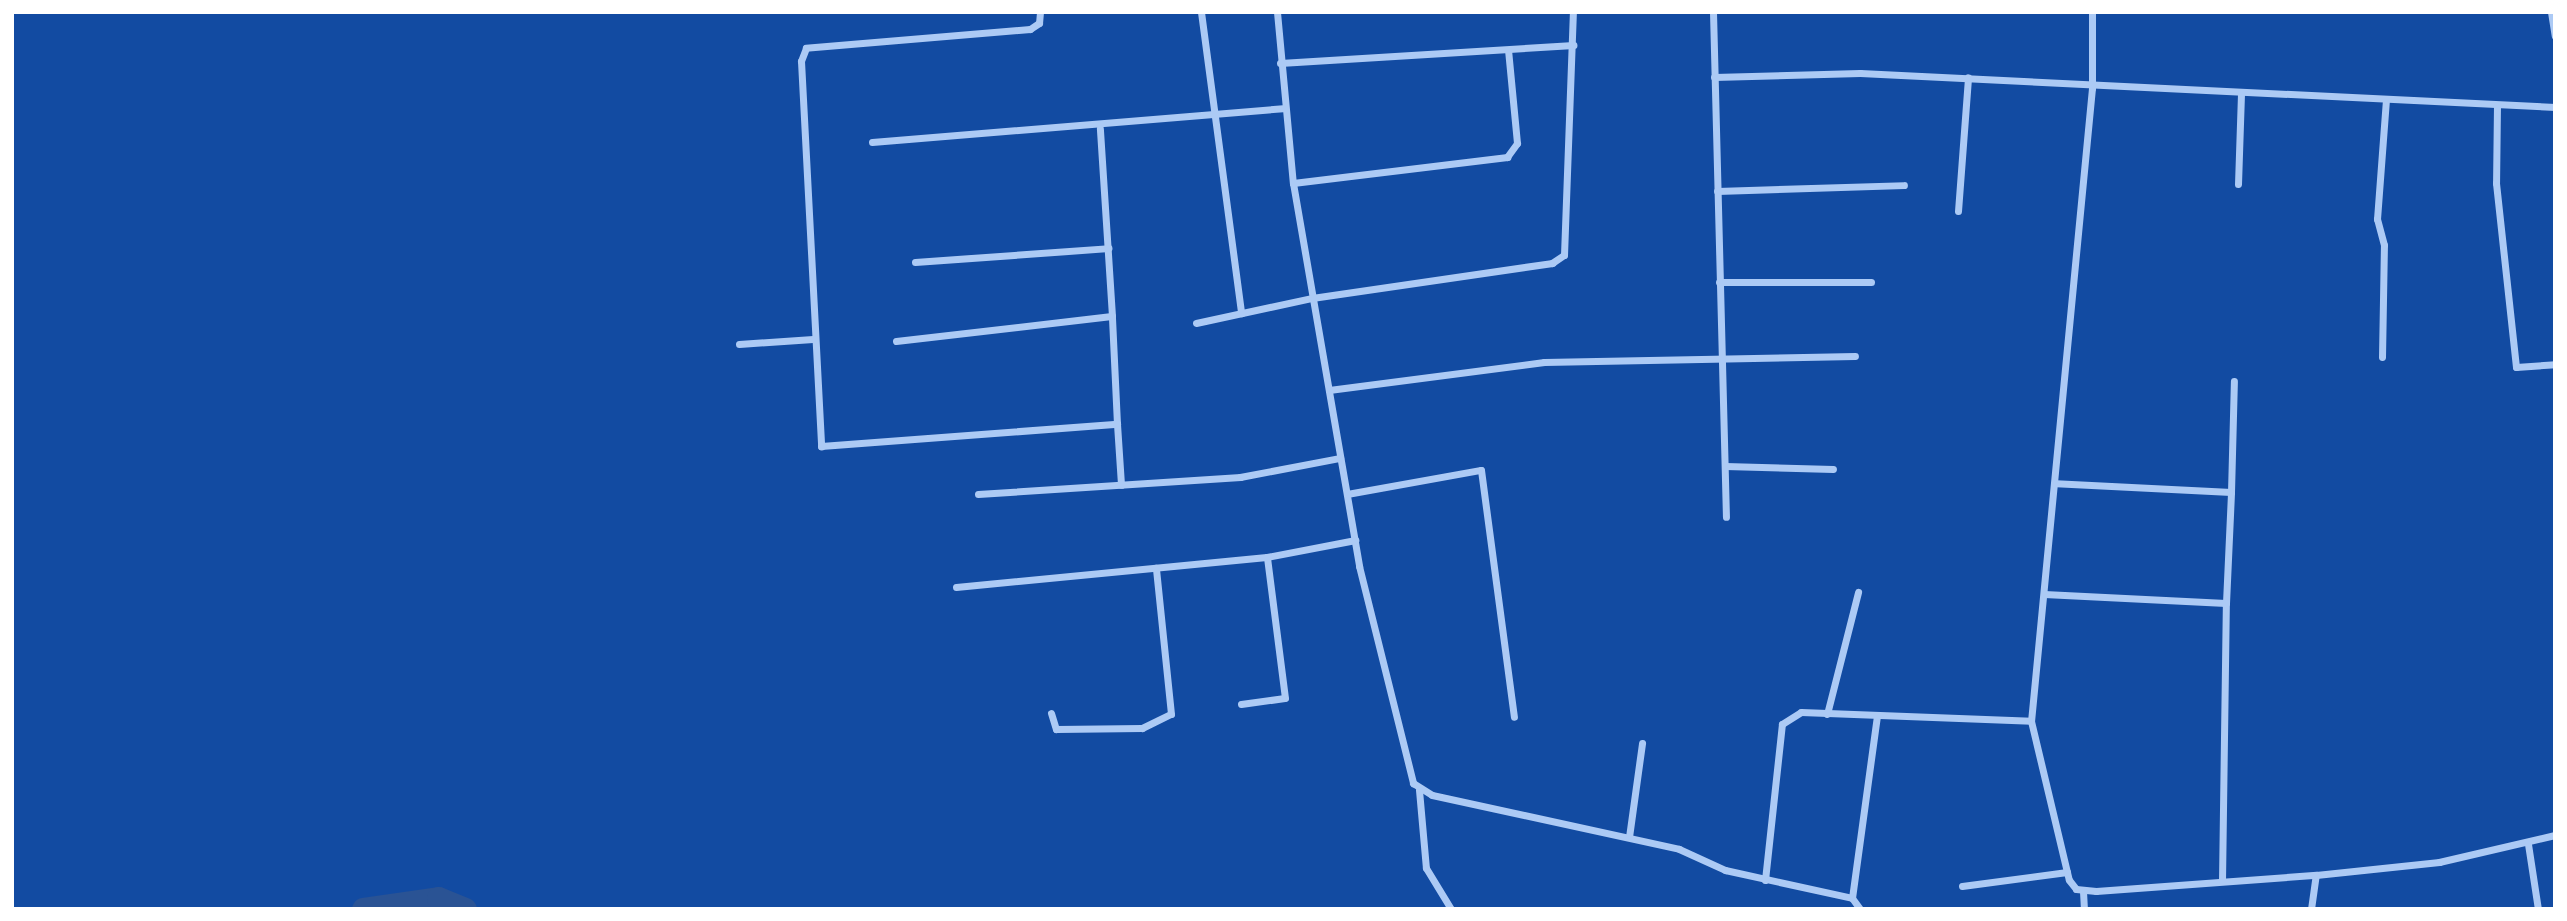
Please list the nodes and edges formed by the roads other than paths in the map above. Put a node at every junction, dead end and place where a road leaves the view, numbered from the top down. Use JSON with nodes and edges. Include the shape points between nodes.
{"nodes":[{"id":1,"x":1040,"y":12,"type":"edge"},
{"id":2,"x":1201,"y":12,"type":"edge"},
{"id":3,"x":1277,"y":12,"type":"edge"},
{"id":4,"x":1573,"y":12,"type":"edge"},
{"id":5,"x":1713,"y":12,"type":"edge"},
{"id":6,"x":2092,"y":12,"type":"edge"},
{"id":7,"x":2551,"y":12,"type":"edge"},
{"id":8,"x":2555,"y":36,"type":"edge"},
{"id":9,"x":1573,"y":45,"type":"junction"},
{"id":10,"x":1508,"y":50,"type":"junction"},
{"id":11,"x":1280,"y":63,"type":"junction"},
{"id":12,"x":1714,"y":77,"type":"junction"},
{"id":13,"x":1968,"y":77,"type":"junction"},
{"id":14,"x":2092,"y":88,"type":"junction"},
{"id":15,"x":2241,"y":93,"type":"junction"},
{"id":16,"x":2385,"y":100,"type":"junction"},
{"id":17,"x":2497,"y":105,"type":"junction"},
{"id":18,"x":2555,"y":107,"type":"edge"},
{"id":19,"x":1283,"y":108,"type":"junction"},
{"id":20,"x":1213,"y":118,"type":"junction"},
{"id":21,"x":1100,"y":128,"type":"junction"},
{"id":22,"x":872,"y":142,"type":"dead end"},
{"id":23,"x":1293,"y":183,"type":"junction"},
{"id":24,"x":2238,"y":184,"type":"dead end"},
{"id":25,"x":1904,"y":185,"type":"dead end"},
{"id":26,"x":1717,"y":191,"type":"junction"},
{"id":27,"x":1958,"y":211,"type":"dead end"},
{"id":28,"x":1108,"y":248,"type":"junction"},
{"id":29,"x":915,"y":262,"type":"dead end"},
{"id":30,"x":1719,"y":282,"type":"junction"},
{"id":31,"x":1871,"y":282,"type":"dead end"},
{"id":32,"x":1312,"y":298,"type":"junction"},
{"id":33,"x":1241,"y":313,"type":"junction"},
{"id":34,"x":1112,"y":316,"type":"junction"},
{"id":35,"x":1196,"y":323,"type":"dead end"},
{"id":36,"x":813,"y":339,"type":"junction"},
{"id":37,"x":896,"y":341,"type":"dead end"},
{"id":38,"x":739,"y":344,"type":"dead end"},
{"id":39,"x":1855,"y":356,"type":"dead end"},
{"id":40,"x":2382,"y":357,"type":"dead end"},
{"id":41,"x":1721,"y":359,"type":"junction"},
{"id":42,"x":2555,"y":364,"type":"edge"},
{"id":43,"x":2234,"y":381,"type":"dead end"},
{"id":44,"x":1329,"y":390,"type":"junction"},
{"id":45,"x":1117,"y":424,"type":"junction"},
{"id":46,"x":1340,"y":457,"type":"junction"},
{"id":47,"x":1725,"y":466,"type":"junction"},
{"id":48,"x":1833,"y":469,"type":"dead end"},
{"id":49,"x":2056,"y":483,"type":"junction"},
{"id":50,"x":1121,"y":485,"type":"junction"},
{"id":51,"x":2231,"y":492,"type":"junction"},
{"id":52,"x":978,"y":494,"type":"dead end"},
{"id":53,"x":1347,"y":494,"type":"junction"},
{"id":54,"x":1726,"y":517,"type":"dead end"},
{"id":55,"x":1355,"y":540,"type":"junction"},
{"id":56,"x":1267,"y":557,"type":"junction"},
{"id":57,"x":1156,"y":568,"type":"junction"},
{"id":58,"x":956,"y":587,"type":"dead end"},
{"id":59,"x":1858,"y":592,"type":"dead end"},
{"id":60,"x":2044,"y":594,"type":"junction"},
{"id":61,"x":2226,"y":603,"type":"junction"},
{"id":62,"x":1241,"y":704,"type":"dead end"},
{"id":63,"x":1051,"y":713,"type":"dead end"},
{"id":64,"x":1827,"y":714,"type":"junction"},
{"id":65,"x":1877,"y":716,"type":"junction"},
{"id":66,"x":1514,"y":717,"type":"dead end"},
{"id":67,"x":2031,"y":722,"type":"junction"},
{"id":68,"x":1642,"y":743,"type":"dead end"},
{"id":69,"x":1419,"y":789,"type":"junction"},
{"id":70,"x":2555,"y":835,"type":"edge"},
{"id":71,"x":1629,"y":837,"type":"junction"},
{"id":72,"x":2528,"y":844,"type":"junction"},
{"id":73,"x":2067,"y":872,"type":"junction"},
{"id":74,"x":2316,"y":875,"type":"junction"},
{"id":75,"x":1765,"y":880,"type":"junction"},
{"id":76,"x":2222,"y":881,"type":"junction"},
{"id":77,"x":1962,"y":886,"type":"dead end"},
{"id":78,"x":2083,"y":891,"type":"junction"},
{"id":79,"x":1853,"y":898,"type":"junction"},
{"id":80,"x":1451,"y":909,"type":"edge"},
{"id":81,"x":1860,"y":909,"type":"edge"},
{"id":82,"x":2084,"y":909,"type":"edge"},
{"id":83,"x":2311,"y":909,"type":"edge"},
{"id":84,"x":2538,"y":909,"type":"edge"}],
"edges":[{"from":1,"to":36,"type":"street","via":[[1039,23],[1030,29],[806,48],[801,61]]},
{"from":2,"to":20,"type":"street"},
{"from":3,"to":11,"type":"street"},
{"from":4,"to":9,"type":"street"},
{"from":5,"to":12,"type":"street"},
{"from":6,"to":14,"type":"street"},
{"from":7,"to":8,"type":"street"},
{"from":9,"to":10,"type":"street"},
{"from":9,"to":32,"type":"street","via":[[1564,255],[1552,263]]},
{"from":10,"to":11,"type":"street"},
{"from":10,"to":23,"type":"street","via":[[1517,143],[1507,158]]},
{"from":11,"to":19,"type":"street"},
{"from":12,"to":13,"type":"street"},
{"from":12,"to":26,"type":"street"},
{"from":13,"to":14,"type":"street"},
{"from":13,"to":27,"type":"street"},
{"from":14,"to":15,"type":"street"},
{"from":14,"to":49,"type":"street"},
{"from":15,"to":16,"type":"street"},
{"from":15,"to":24,"type":"street"},
{"from":16,"to":17,"type":"street"},
{"from":16,"to":40,"type":"street","via":[[2376,219],[2384,245]]},
{"from":17,"to":18,"type":"street"},
{"from":17,"to":42,"type":"street","via":[[2496,183],[2516,367]]},
{"from":19,"to":20,"type":"street"},
{"from":19,"to":23,"type":"street"},
{"from":20,"to":21,"type":"street"},
{"from":20,"to":33,"type":"street"},
{"from":21,"to":22,"type":"street"},
{"from":21,"to":28,"type":"street"},
{"from":23,"to":32,"type":"street"},
{"from":25,"to":26,"type":"street"},
{"from":26,"to":30,"type":"street"},
{"from":28,"to":29,"type":"street"},
{"from":28,"to":34,"type":"street"},
{"from":30,"to":31,"type":"street"},
{"from":30,"to":41,"type":"street"},
{"from":32,"to":33,"type":"street"},
{"from":32,"to":44,"type":"street"},
{"from":33,"to":35,"type":"street"},
{"from":34,"to":37,"type":"street"},
{"from":34,"to":45,"type":"street"},
{"from":36,"to":38,"type":"street"},
{"from":36,"to":45,"type":"street","via":[[821,446]]},
{"from":39,"to":41,"type":"street"},
{"from":41,"to":44,"type":"street","via":[[1544,362]]},
{"from":41,"to":47,"type":"street"},
{"from":43,"to":51,"type":"street"},
{"from":44,"to":46,"type":"street"},
{"from":45,"to":50,"type":"street"},
{"from":46,"to":50,"type":"street","via":[[1240,477]]},
{"from":46,"to":53,"type":"street"},
{"from":47,"to":48,"type":"street"},
{"from":47,"to":54,"type":"street"},
{"from":49,"to":51,"type":"street"},
{"from":49,"to":60,"type":"street"},
{"from":50,"to":52,"type":"street"},
{"from":51,"to":61,"type":"street"},
{"from":53,"to":55,"type":"street"},
{"from":53,"to":66,"type":"street","via":[[1481,470]]},
{"from":55,"to":56,"type":"street"},
{"from":55,"to":69,"type":"street","via":[[1407,770]]},
{"from":56,"to":57,"type":"street"},
{"from":56,"to":62,"type":"street","via":[[1285,698]]},
{"from":57,"to":58,"type":"street"},
{"from":57,"to":63,"type":"street","via":[[1171,714],[1142,728],[1056,729]]},
{"from":59,"to":64,"type":"street"},
{"from":60,"to":61,"type":"street"},
{"from":60,"to":67,"type":"street"},
{"from":61,"to":76,"type":"street"},
{"from":64,"to":65,"type":"street"},
{"from":64,"to":75,"type":"street","via":[[1801,712],[1782,724]]},
{"from":65,"to":67,"type":"street"},
{"from":65,"to":79,"type":"street"},
{"from":67,"to":73,"type":"street"},
{"from":68,"to":71,"type":"street"},
{"from":69,"to":71,"type":"street"},
{"from":69,"to":80,"type":"street","via":[[1426,867]]},
{"from":70,"to":72,"type":"street"},
{"from":71,"to":75,"type":"street"},
{"from":72,"to":74,"type":"street","via":[[2439,862]]},
{"from":72,"to":84,"type":"street"},
{"from":73,"to":77,"type":"street"},
{"from":73,"to":78,"type":"street"},
{"from":74,"to":76,"type":"street"},
{"from":74,"to":83,"type":"street"},
{"from":75,"to":79,"type":"street"},
{"from":76,"to":78,"type":"street"},
{"from":78,"to":82,"type":"street"},
{"from":79,"to":81,"type":"street"}]}
